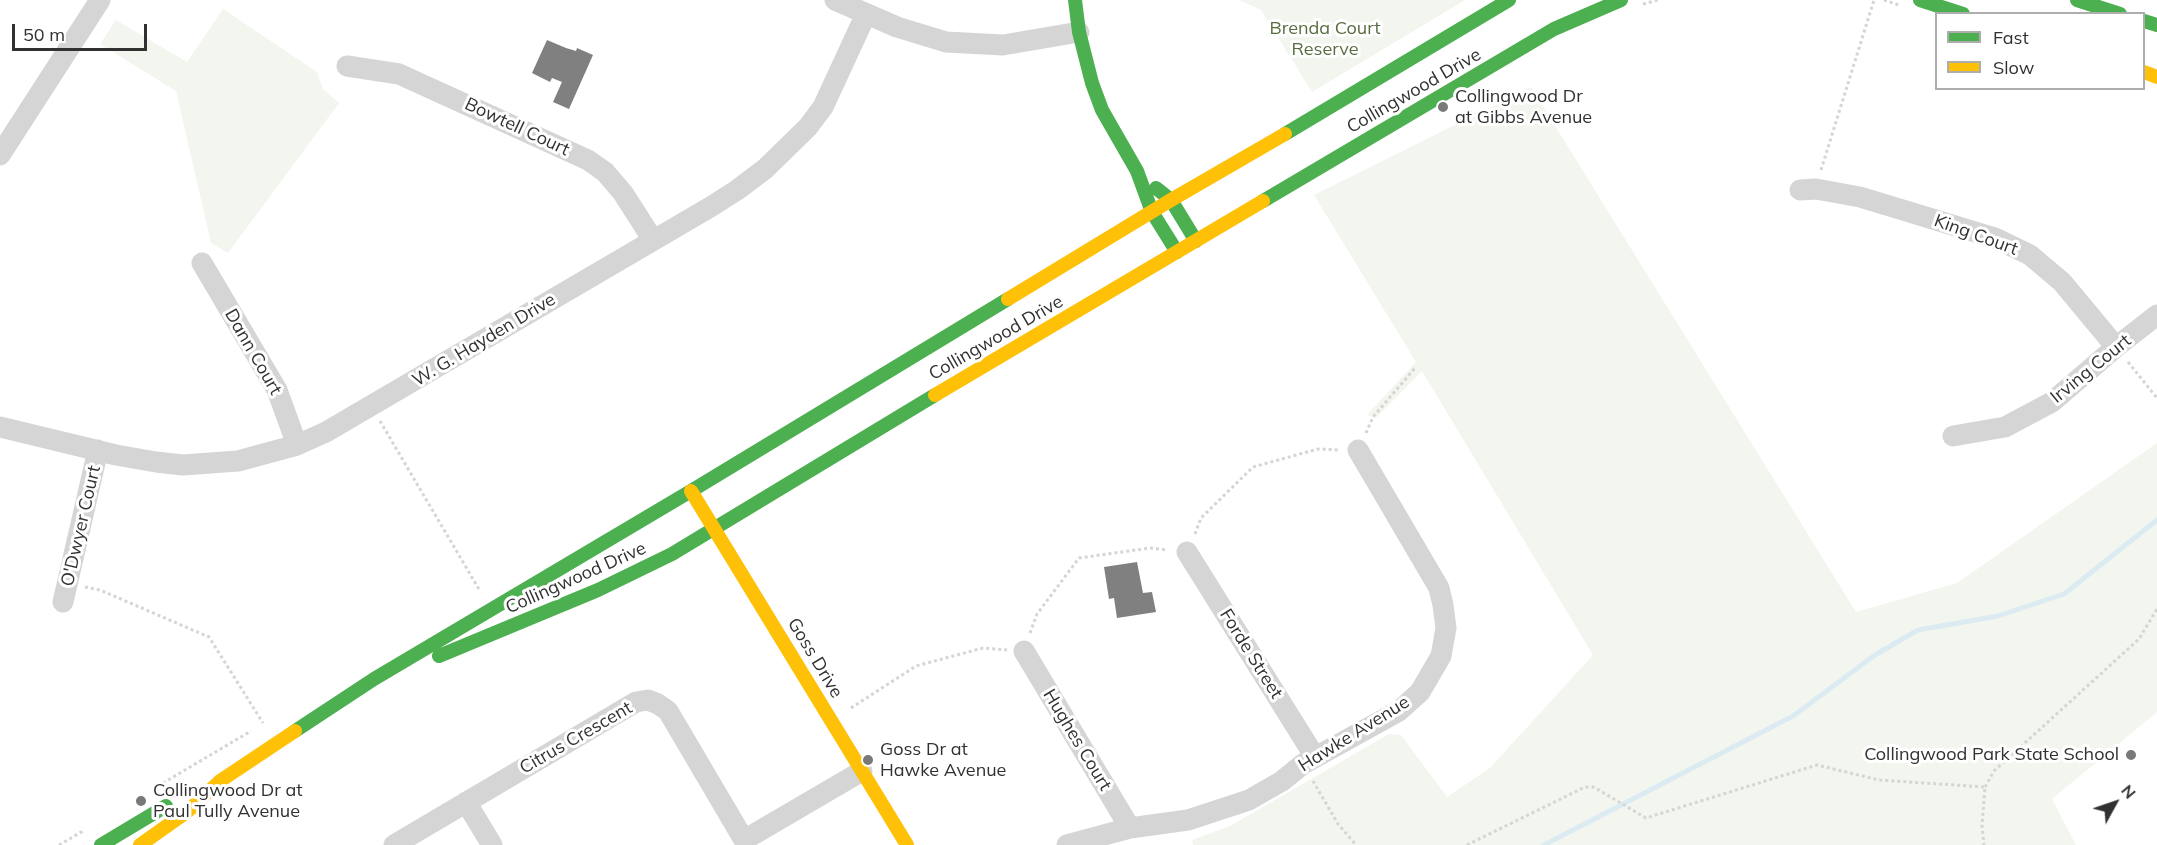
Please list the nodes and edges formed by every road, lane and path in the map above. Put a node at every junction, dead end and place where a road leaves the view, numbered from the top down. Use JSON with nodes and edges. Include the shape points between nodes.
{"nodes":[{"id":1,"x":100,"y":0,"type":"edge"},
{"id":2,"x":835,"y":0,"type":"edge"},
{"id":3,"x":1075,"y":0,"type":"edge"},
{"id":4,"x":1509,"y":0,"type":"edge"},
{"id":5,"x":1621,"y":0,"type":"edge"},
{"id":6,"x":1874,"y":0,"type":"edge"},
{"id":7,"x":1920,"y":0,"type":"edge"},
{"id":8,"x":2077,"y":0,"type":"edge"},
{"id":9,"x":1957,"y":12,"type":"edge"},
{"id":10,"x":2114,"y":12,"type":"edge"},
{"id":11,"x":866,"y":14,"type":"junction"},
{"id":12,"x":1079,"y":32,"type":"junction"},
{"id":13,"x":347,"y":66,"type":"dead end"},
{"id":14,"x":0,"y":154,"type":"edge"},
{"id":15,"x":1137,"y":171,"type":"junction"},
{"id":16,"x":1808,"y":189,"type":"joint"},
{"id":17,"x":1171,"y":200,"type":"junction"},
{"id":18,"x":1152,"y":212,"type":"junction"},
{"id":19,"x":653,"y":240,"type":"junction"},
{"id":20,"x":1196,"y":241,"type":"junction"},
{"id":21,"x":1177,"y":252,"type":"junction"},
{"id":22,"x":202,"y":263,"type":"dead end"},
{"id":23,"x":2157,"y":315,"type":"edge"},
{"id":24,"x":2116,"y":347,"type":"junction"},
{"id":25,"x":1415,"y":368,"type":"dead end"},
{"id":26,"x":2157,"y":398,"type":"edge"},
{"id":27,"x":370,"y":407,"type":"junction"},
{"id":28,"x":0,"y":427,"type":"edge"},
{"id":29,"x":1953,"y":436,"type":"dead end"},
{"id":30,"x":297,"y":445,"type":"junction"},
{"id":31,"x":98,"y":450,"type":"junction"},
{"id":32,"x":1358,"y":450,"type":"junction"},
{"id":33,"x":691,"y":491,"type":"junction"},
{"id":34,"x":715,"y":529,"type":"junction"},
{"id":35,"x":1187,"y":552,"type":"junction"},
{"id":36,"x":65,"y":593,"type":"joint"},
{"id":37,"x":482,"y":594,"type":"dead end"},
{"id":38,"x":2157,"y":609,"type":"edge"},
{"id":39,"x":1024,"y":651,"type":"junction"},
{"id":40,"x":374,"y":679,"type":"junction"},
{"id":41,"x":831,"y":719,"type":"junction"},
{"id":42,"x":263,"y":723,"type":"dead end"},
{"id":43,"x":1309,"y":760,"type":"junction"},
{"id":44,"x":862,"y":771,"type":"junction"},
{"id":45,"x":220,"y":781,"type":"junction"},
{"id":46,"x":1985,"y":787,"type":"junction"},
{"id":47,"x":466,"y":802,"type":"junction"},
{"id":48,"x":1130,"y":828,"type":"junction"},
{"id":49,"x":745,"y":843,"type":"edge"},
{"id":50,"x":101,"y":845,"type":"edge"},
{"id":51,"x":140,"y":845,"type":"edge"},
{"id":52,"x":394,"y":845,"type":"edge"},
{"id":53,"x":492,"y":845,"type":"edge"},
{"id":54,"x":906,"y":845,"type":"edge"},
{"id":55,"x":1067,"y":845,"type":"edge"},
{"id":56,"x":1356,"y":845,"type":"edge"},
{"id":57,"x":1467,"y":845,"type":"edge"},
{"id":58,"x":1984,"y":845,"type":"edge"}],
"edges":[{"from":1,"to":14,"type":"street"},
{"from":2,"to":11,"type":"street"},
{"from":3,"to":12,"type":"main road"},
{"from":4,"to":17,"type":"main road","name":"Collingwood Drive"},
{"from":5,"to":20,"type":"main road","name":"Collingwood Drive","via":[[1554,29]]},
{"from":6,"to":16,"type":"path"},
{"from":7,"to":9,"type":"main road"},
{"from":8,"to":10,"type":"main road"},
{"from":11,"to":12,"type":"street","via":[[946,42],[1003,45]]},
{"from":11,"to":19,"type":"street","name":"W. G. Hayden Drive","via":[[823,107],[808,127],[737,190]]},
{"from":12,"to":15,"type":"main road","via":[[1102,110]]},
{"from":13,"to":19,"type":"street","name":"Bowtell Court","via":[[399,74],[588,160],[623,193]]},
{"from":15,"to":17,"type":"main road"},
{"from":15,"to":18,"type":"main road"},
{"from":16,"to":24,"type":"street","name":"King Court","via":[[1860,196],[1995,238],[2030,255],[2062,282]]},
{"from":17,"to":18,"type":"main road","name":"Collingwood Drive"},
{"from":17,"to":20,"type":"main road"},
{"from":18,"to":21,"type":"main road"},
{"from":18,"to":33,"type":"main road","name":"Collingwood Drive"},
{"from":19,"to":27,"type":"street","name":"W. G. Hayden Drive"},
{"from":20,"to":21,"type":"main road","name":"Collingwood Drive"},
{"from":21,"to":34,"type":"main road","name":"Collingwood Drive"},
{"from":22,"to":30,"type":"street","name":"Dann Court","via":[[277,390]]},
{"from":23,"to":24,"type":"street","name":"Irving Court"},
{"from":24,"to":26,"type":"path"},
{"from":24,"to":29,"type":"street","name":"Irving Court","via":[[2052,402],[2005,427]]},
{"from":25,"to":32,"type":"path","via":[[1373,417]]},
{"from":27,"to":30,"type":"street","name":"W. G. Hayden Drive"},
{"from":27,"to":37,"type":"path"},
{"from":28,"to":31,"type":"street","name":"W. G. Hayden Drive"},
{"from":30,"to":31,"type":"street","name":"W. G. Hayden Drive","via":[[238,462],[183,465]]},
{"from":31,"to":36,"type":"street","name":"O'Dwyer Court"},
{"from":32,"to":35,"type":"path","via":[[1318,449],[1252,467],[1202,518]]},
{"from":32,"to":43,"type":"street","name":"Hawke Avenue","via":[[1439,588],[1446,628],[1441,656],[1420,692],[1399,711]]},
{"from":33,"to":34,"type":"main road","name":"Goss Drive"},
{"from":33,"to":40,"type":"main road","name":"Collingwood Drive"},
{"from":34,"to":40,"type":"main road","name":"Collingwood Drive","via":[[598,590]]},
{"from":34,"to":41,"type":"main road","name":"Goss Drive"},
{"from":35,"to":39,"type":"path","via":[[1150,548],[1079,558],[1037,614]]},
{"from":35,"to":43,"type":"street","name":"Forde Street"},
{"from":36,"to":42,"type":"path","via":[[100,590],[209,637]]},
{"from":38,"to":46,"type":"path","via":[[2139,639],[1994,771]]},
{"from":39,"to":41,"type":"path","via":[[983,648],[916,666]]},
{"from":39,"to":48,"type":"street","name":"Hughes Court"},
{"from":40,"to":45,"type":"main road","name":"Collingwood Drive"},
{"from":41,"to":44,"type":"main road","name":"Goss Drive"},
{"from":43,"to":48,"type":"street","name":"Hawke Avenue","via":[[1249,800],[1188,820]]},
{"from":43,"to":56,"type":"path","via":[[1338,824]]},
{"from":44,"to":49,"type":"street","name":"Citrus Crescent"},
{"from":44,"to":54,"type":"main road","name":"Goss Drive"},
{"from":45,"to":50,"type":"main road","name":"Collingwood Drive","via":[[180,797]]},
{"from":45,"to":51,"type":"main road","name":"Collingwood Drive","via":[[188,811]]},
{"from":46,"to":57,"type":"path","via":[[1879,780],[1817,765],[1646,818],[1597,789],[1585,787]]},
{"from":46,"to":58,"type":"path"},
{"from":47,"to":49,"type":"street","name":"Citrus Crescent","via":[[636,702],[648,700],[668,711]]},
{"from":47,"to":52,"type":"street","name":"Citrus Crescent"},
{"from":47,"to":53,"type":"street"},
{"from":48,"to":55,"type":"street","name":"Hawke Avenue"}]}
